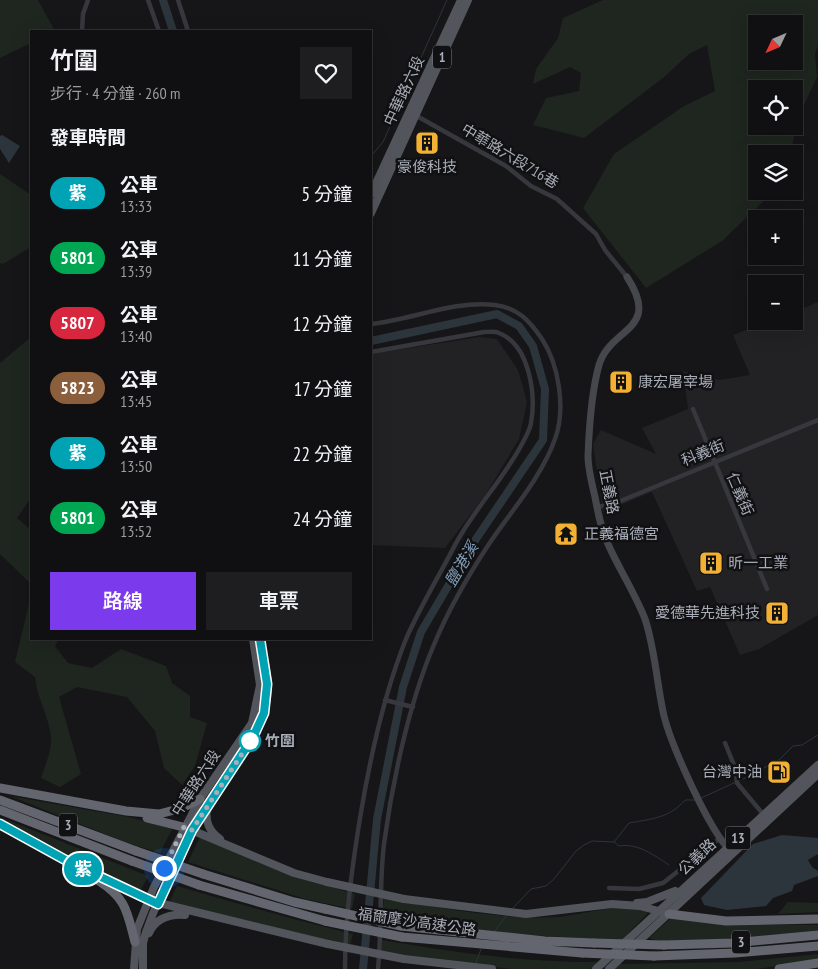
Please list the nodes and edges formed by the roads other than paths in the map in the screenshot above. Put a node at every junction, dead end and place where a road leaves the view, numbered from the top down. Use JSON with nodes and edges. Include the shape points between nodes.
{"nodes":[{"id":1,"x":88,"y":0,"type":"edge"},
{"id":2,"x":148,"y":0,"type":"edge"},
{"id":3,"x":178,"y":0,"type":"edge"},
{"id":4,"x":461,"y":0,"type":"edge"},
{"id":5,"x":468,"y":0,"type":"edge"},
{"id":6,"x":82,"y":30,"type":"edge"},
{"id":7,"x":159,"y":30,"type":"edge"},
{"id":8,"x":188,"y":30,"type":"edge"},
{"id":9,"x":413,"y":113,"type":"junction"},
{"id":10,"x":372,"y":192,"type":"edge"},
{"id":11,"x":372,"y":212,"type":"edge"},
{"id":12,"x":627,"y":277,"type":"joint"},
{"id":13,"x":372,"y":324,"type":"edge"},
{"id":14,"x":372,"y":352,"type":"edge"},
{"id":15,"x":693,"y":409,"type":"dead end"},
{"id":16,"x":818,"y":420,"type":"edge"},
{"id":17,"x":713,"y":463,"type":"junction"},
{"id":18,"x":597,"y":507,"type":"junction"},
{"id":19,"x":767,"y":589,"type":"dead end"},
{"id":20,"x":253,"y":640,"type":"edge"},
{"id":21,"x":260,"y":640,"type":"edge"},
{"id":22,"x":385,"y":700,"type":"junction"},
{"id":23,"x":413,"y":707,"type":"junction"},
{"id":24,"x":724,"y":743,"type":"dead end"},
{"id":25,"x":818,"y":765,"type":"edge"},
{"id":26,"x":818,"y":774,"type":"edge"},
{"id":27,"x":0,"y":788,"type":"edge"},
{"id":28,"x":0,"y":800,"type":"edge"},
{"id":29,"x":204,"y":801,"type":"junction"},
{"id":30,"x":0,"y":810,"type":"edge"},
{"id":31,"x":126,"y":811,"type":"junction"},
{"id":32,"x":763,"y":814,"type":"junction"},
{"id":33,"x":0,"y":824,"type":"edge"},
{"id":34,"x":188,"y":829,"type":"junction"},
{"id":35,"x":719,"y":839,"type":"junction"},
{"id":36,"x":729,"y":850,"type":"junction"},
{"id":37,"x":246,"y":853,"type":"junction"},
{"id":38,"x":69,"y":862,"type":"junction"},
{"id":39,"x":686,"y":885,"type":"junction"},
{"id":40,"x":609,"y":888,"type":"dead end"},
{"id":41,"x":148,"y":900,"type":"junction"},
{"id":42,"x":158,"y":904,"type":"junction"},
{"id":43,"x":614,"y":904,"type":"junction"},
{"id":44,"x":658,"y":911,"type":"junction"},
{"id":45,"x":669,"y":914,"type":"junction"},
{"id":46,"x":211,"y":918,"type":"junction"},
{"id":47,"x":818,"y":919,"type":"edge"},
{"id":48,"x":818,"y":935,"type":"edge"},
{"id":49,"x":139,"y":942,"type":"junction"},
{"id":50,"x":818,"y":946,"type":"edge"},
{"id":51,"x":818,"y":963,"type":"edge"},
{"id":52,"x":134,"y":969,"type":"edge"},
{"id":53,"x":143,"y":969,"type":"edge"},
{"id":54,"x":345,"y":969,"type":"edge"},
{"id":55,"x":378,"y":969,"type":"edge"},
{"id":56,"x":492,"y":969,"type":"edge"},
{"id":57,"x":596,"y":969,"type":"edge"},
{"id":58,"x":609,"y":969,"type":"edge"},
{"id":59,"x":779,"y":969,"type":"edge"}],
"edges":[{"from":1,"to":6,"type":"street"},
{"from":2,"to":7,"type":"street"},
{"from":3,"to":8,"type":"street"},
{"from":4,"to":9,"type":"main road","name":"中華路六段","number":"1"},
{"from":5,"to":9,"type":"main road","name":"中華路六段","number":"1"},
{"from":9,"to":10,"type":"main road","name":"中華路六段","number":"1"},
{"from":9,"to":11,"type":"main road","name":"中華路六段","number":"1"},
{"from":9,"to":12,"type":"street","name":"中華路六段716巷","via":[[557,199],[596,234]]},
{"from":12,"to":18,"type":"street","name":"正義路","via":[[638,297],[638,318],[634,327],[604,354],[599,366],[591,418],[588,458]]},
{"from":13,"to":23,"type":"street","via":[[475,304],[514,310],[534,326],[547,347],[559,388],[560,420],[555,439],[532,484],[456,600],[433,647]]},
{"from":14,"to":22,"type":"street","via":[[498,332],[520,351],[533,406],[531,426],[516,456],[461,534],[406,638]]},
{"from":15,"to":17,"type":"street","name":"仁義街"},
{"from":16,"to":17,"type":"street","name":"科義街"},
{"from":17,"to":18,"type":"street","name":"科義街","via":[[613,504]]},
{"from":17,"to":19,"type":"street","name":"仁義街"},
{"from":18,"to":35,"type":"street","name":"正義路","via":[[608,543],[645,620],[667,726]]},
{"from":20,"to":29,"type":"main road","name":"中華路六段","via":[[260,679],[256,711]]},
{"from":21,"to":29,"type":"main road","name":"中華路六段","via":[[267,684],[264,713],[253,737]]},
{"from":22,"to":23,"type":"street"},
{"from":22,"to":54,"type":"street","via":[[368,767],[350,879]]},
{"from":23,"to":55,"type":"street","via":[[384,844]]},
{"from":24,"to":32,"type":"street","via":[[736,770],[737,782]]},
{"from":25,"to":32,"type":"main road","name":"公義路","number":"13"},
{"from":26,"to":36,"type":"main road","name":"公義路","number":"13"},
{"from":27,"to":31,"type":"highway"},
{"from":28,"to":48,"type":"highway","name":"福爾摩沙高速公路","number":"3","bridge":true,"via":[[203,874],[294,902],[401,926],[491,936],[664,945]]},
{"from":29,"to":31,"type":"highway","via":[[159,814]]},
{"from":29,"to":34,"type":"main road","name":"中華路六段"},
{"from":29,"to":37,"type":"main road","via":[[207,824],[213,834]]},
{"from":30,"to":50,"type":"highway","name":"福爾摩沙高速公路","number":"3","bridge":true,"via":[[199,885],[325,922],[402,937],[654,956]]},
{"from":31,"to":34,"type":"highway"},
{"from":32,"to":36,"type":"main road","name":"公義路","number":"13"},
{"from":33,"to":38,"type":"highway"},
{"from":34,"to":37,"type":"main road"},
{"from":34,"to":41,"type":"main road","name":"中華路六段"},
{"from":34,"to":42,"type":"main road","name":"中華路六段"},
{"from":35,"to":36,"type":"street","name":"正義路"},
{"from":35,"to":40,"type":"street","via":[[663,883],[639,889]]},
{"from":36,"to":39,"type":"main road","name":"公義路","number":"13"},
{"from":36,"to":45,"type":"main road","name":"公義路","number":"13"},
{"from":37,"to":43,"type":"main road","bridge":true,"via":[[294,873],[404,899],[509,913],[551,913]]},
{"from":38,"to":41,"type":"highway"},
{"from":38,"to":49,"type":"highway","via":[[118,896]]},
{"from":39,"to":43,"type":"main road","via":[[647,902]]},
{"from":39,"to":44,"type":"main road","name":"公義路","number":"13"},
{"from":41,"to":42,"type":"main road"},
{"from":41,"to":49,"type":"main road","name":"中華路六段","via":[[137,929]]},
{"from":42,"to":46,"type":"main road"},
{"from":42,"to":49,"type":"main road","name":"中華路六段"},
{"from":43,"to":44,"type":"main road"},
{"from":44,"to":45,"type":"main road"},
{"from":44,"to":57,"type":"main road","name":"公義路","number":"13"},
{"from":45,"to":47,"type":"highway","via":[[726,921]]},
{"from":45,"to":58,"type":"main road","name":"公義路","number":"13"},
{"from":46,"to":49,"type":"main road","via":[[168,916]]},
{"from":46,"to":56,"type":"main road","bridge":true,"via":[[404,959]]},
{"from":49,"to":52,"type":"main road","name":"中華路六段"},
{"from":49,"to":53,"type":"main road","name":"中華路六段"},
{"from":51,"to":59,"type":"highway"}]}
